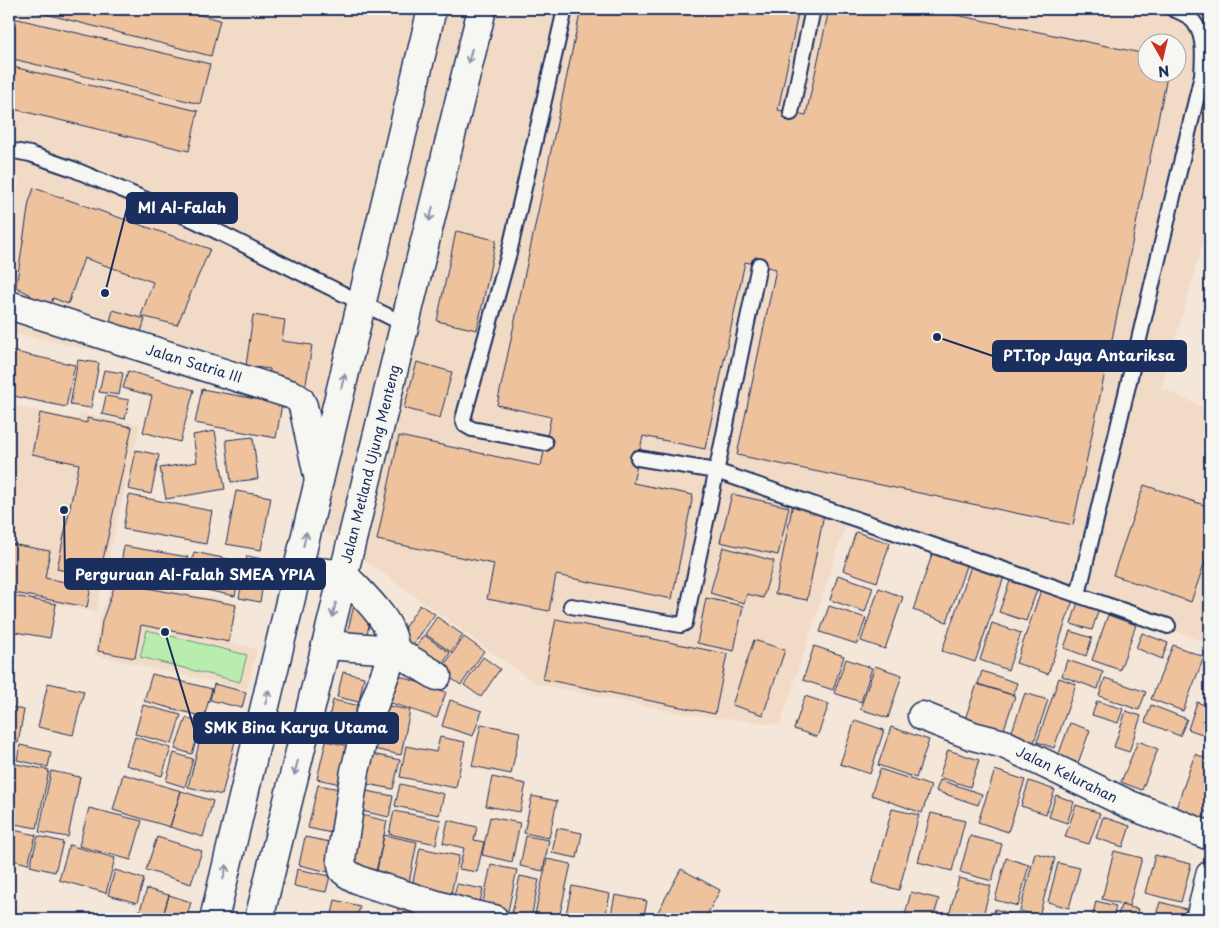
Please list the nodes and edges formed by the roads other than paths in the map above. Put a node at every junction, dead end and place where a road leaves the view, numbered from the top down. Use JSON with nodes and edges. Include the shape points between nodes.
{"nodes":[{"id":1,"x":432,"y":9,"type":"edge"},
{"id":2,"x":482,"y":9,"type":"edge"},
{"id":3,"x":565,"y":9,"type":"edge"},
{"id":4,"x":813,"y":9,"type":"edge"},
{"id":5,"x":1173,"y":9,"type":"edge"},
{"id":6,"x":791,"y":113,"type":"dead end"},
{"id":7,"x":9,"y":150,"type":"edge"},
{"id":8,"x":759,"y":265,"type":"dead end"},
{"id":9,"x":361,"y":304,"type":"junction"},
{"id":10,"x":9,"y":305,"type":"edge"},
{"id":11,"x":404,"y":324,"type":"junction"},
{"id":12,"x":545,"y":444,"type":"dead end"},
{"id":13,"x":638,"y":458,"type":"dead end"},
{"id":14,"x":716,"y":470,"type":"junction"},
{"id":15,"x":319,"y":480,"type":"junction"},
{"id":16,"x":297,"y":570,"type":"junction"},
{"id":17,"x":343,"y":574,"type":"junction"},
{"id":18,"x":1078,"y":594,"type":"junction"},
{"id":19,"x":571,"y":606,"type":"dead end"},
{"id":20,"x":1168,"y":626,"type":"dead end"},
{"id":21,"x":326,"y":645,"type":"junction"},
{"id":22,"x":394,"y":650,"type":"junction"},
{"id":23,"x":437,"y":676,"type":"dead end"},
{"id":24,"x":922,"y":716,"type":"dead end"},
{"id":25,"x":1210,"y":836,"type":"edge"},
{"id":26,"x":1210,"y":875,"type":"edge"},
{"id":27,"x":214,"y":919,"type":"edge"},
{"id":28,"x":259,"y":919,"type":"edge"},
{"id":29,"x":494,"y":919,"type":"edge"},
{"id":30,"x":1200,"y":919,"type":"edge"}],
"edges":[{"from":1,"to":9,"type":"street"},
{"from":2,"to":11,"type":"street","name":"Jalan Metland Ujung Menteng","one_way":true},
{"from":3,"to":12,"type":"lane","via":[[509,253],[464,419],[465,425],[472,429]]},
{"from":4,"to":6,"type":"lane"},
{"from":5,"to":18,"type":"lane","via":[[1190,17],[1200,31],[1204,53],[1202,74]]},
{"from":7,"to":9,"type":"lane","via":[[73,169],[194,220]]},
{"from":8,"to":14,"type":"lane"},
{"from":9,"to":11,"type":"lane"},
{"from":15,"to":9,"type":"street","one_way":true},
{"from":10,"to":15,"type":"street","name":"Jalan Satria III","via":[[293,395],[303,406]]},
{"from":11,"to":17,"type":"street","name":"Jalan Metland Ujung Menteng"},
{"from":13,"to":14,"type":"lane"},
{"from":14,"to":18,"type":"lane"},
{"from":14,"to":19,"type":"lane","via":[[685,623],[681,625]]},
{"from":16,"to":15,"type":"street","one_way":true},
{"from":16,"to":17,"type":"street"},
{"from":27,"to":16,"type":"street","one_way":true},
{"from":17,"to":21,"type":"street","name":"Jalan Metland Ujung Menteng","one_way":true},
{"from":17,"to":22,"type":"street","via":[[383,619],[394,641]]},
{"from":18,"to":20,"type":"lane"},
{"from":21,"to":22,"type":"street"},
{"from":21,"to":28,"type":"street","name":"Jalan Metland Ujung Menteng","one_way":true},
{"from":22,"to":23,"type":"street"},
{"from":22,"to":29,"type":"street","via":[[367,724],[355,772],[341,859],[343,870],[382,888]]},
{"from":24,"to":25,"type":"street","name":"Jalan Kelurahan","via":[[1004,744],[1130,805]]},
{"from":26,"to":30,"type":"street"}]}
